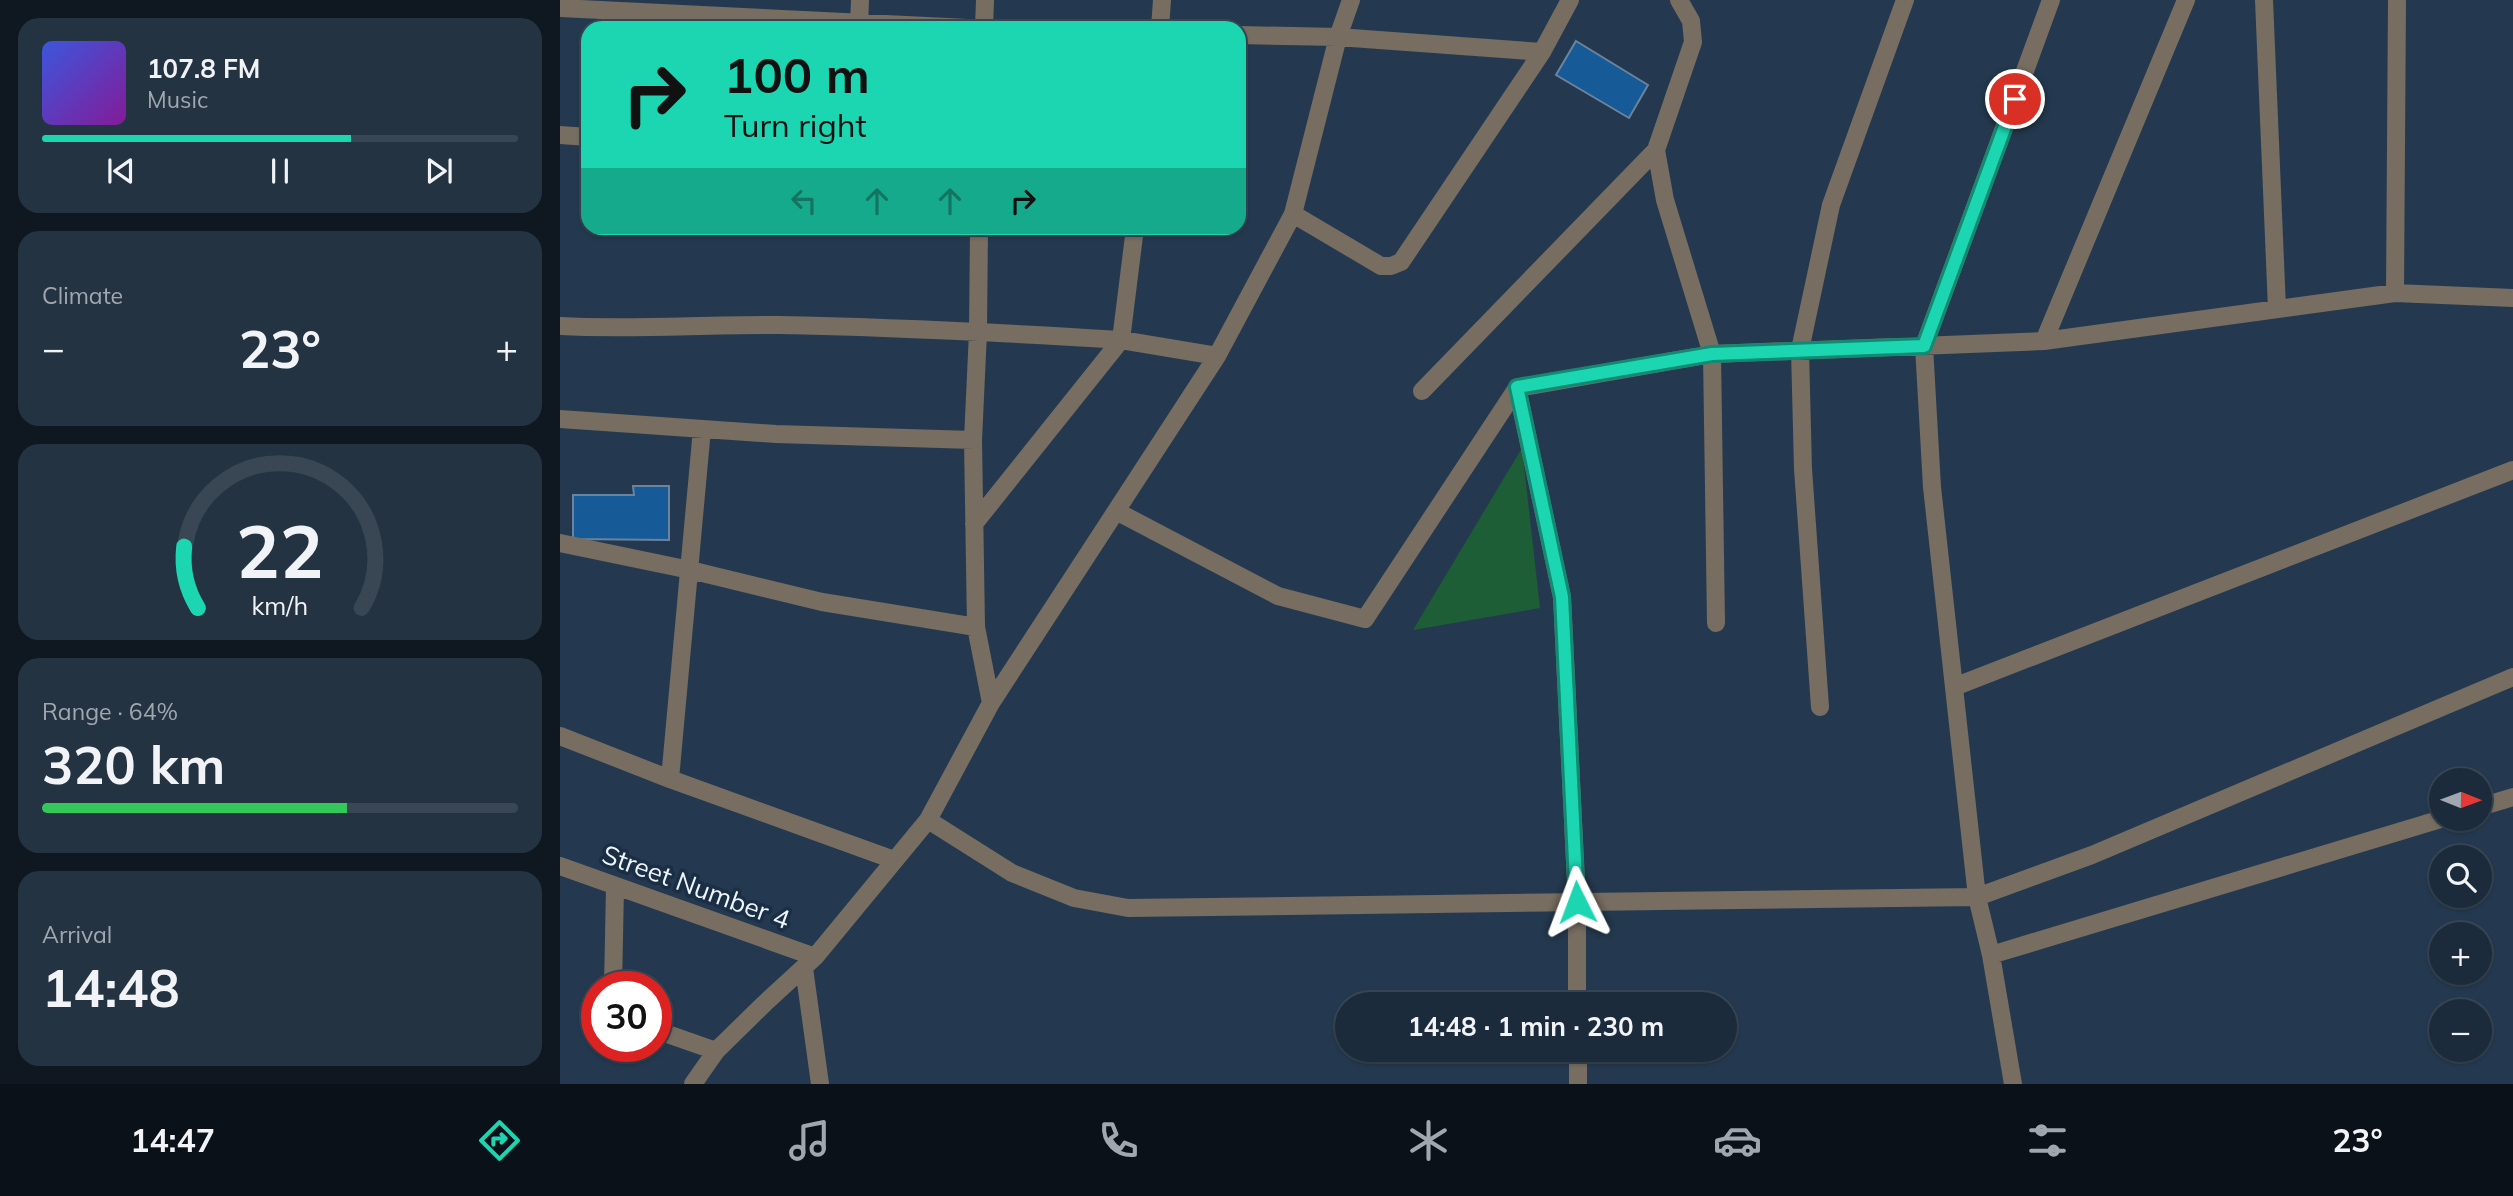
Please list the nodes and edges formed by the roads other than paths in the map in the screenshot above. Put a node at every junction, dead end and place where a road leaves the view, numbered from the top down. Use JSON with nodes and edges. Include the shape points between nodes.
{"nodes":[{"id":1,"x":860,"y":0,"type":"edge"},
{"id":2,"x":985,"y":0,"type":"edge"},
{"id":3,"x":1162,"y":0,"type":"edge"},
{"id":4,"x":1351,"y":0,"type":"edge"},
{"id":5,"x":1570,"y":0,"type":"edge"},
{"id":6,"x":1679,"y":0,"type":"edge"},
{"id":7,"x":1905,"y":0,"type":"edge"},
{"id":8,"x":2052,"y":0,"type":"edge"},
{"id":9,"x":2186,"y":0,"type":"edge"},
{"id":10,"x":2264,"y":0,"type":"edge"},
{"id":11,"x":2397,"y":0,"type":"edge"},
{"id":12,"x":560,"y":8,"type":"edge"},
{"id":13,"x":776,"y":21,"type":"edge"},
{"id":14,"x":859,"y":21,"type":"edge"},
{"id":15,"x":984,"y":21,"type":"edge"},
{"id":16,"x":1160,"y":21,"type":"edge"},
{"id":17,"x":1246,"y":35,"type":"edge"},
{"id":18,"x":1338,"y":37,"type":"junction"},
{"id":19,"x":1542,"y":52,"type":"junction"},
{"id":20,"x":560,"y":135,"type":"edge"},
{"id":21,"x":581,"y":136,"type":"edge"},
{"id":22,"x":1656,"y":150,"type":"junction"},
{"id":23,"x":1293,"y":214,"type":"junction"},
{"id":24,"x":979,"y":235,"type":"edge"},
{"id":25,"x":1134,"y":235,"type":"edge"},
{"id":26,"x":2395,"y":293,"type":"junction"},
{"id":27,"x":2513,"y":298,"type":"edge"},
{"id":28,"x":2277,"y":309,"type":"junction"},
{"id":29,"x":560,"y":326,"type":"edge"},
{"id":30,"x":978,"y":332,"type":"junction"},
{"id":31,"x":1121,"y":340,"type":"junction"},
{"id":32,"x":2044,"y":341,"type":"junction"},
{"id":33,"x":1924,"y":346,"type":"junction"},
{"id":34,"x":1800,"y":350,"type":"junction"},
{"id":35,"x":1712,"y":354,"type":"junction"},
{"id":36,"x":1217,"y":356,"type":"junction"},
{"id":37,"x":1517,"y":387,"type":"junction"},
{"id":38,"x":1422,"y":391,"type":"dead end"},
{"id":39,"x":560,"y":419,"type":"edge"},
{"id":40,"x":702,"y":429,"type":"junction"},
{"id":41,"x":972,"y":440,"type":"junction"},
{"id":42,"x":2513,"y":470,"type":"edge"},
{"id":43,"x":1116,"y":511,"type":"junction"},
{"id":44,"x":974,"y":524,"type":"junction"},
{"id":45,"x":560,"y":543,"type":"edge"},
{"id":46,"x":690,"y":570,"type":"junction"},
{"id":47,"x":1716,"y":623,"type":"dead end"},
{"id":48,"x":976,"y":627,"type":"junction"},
{"id":49,"x":2513,"y":677,"type":"edge"},
{"id":50,"x":1954,"y":687,"type":"junction"},
{"id":51,"x":991,"y":703,"type":"junction"},
{"id":52,"x":1820,"y":707,"type":"dead end"},
{"id":53,"x":560,"y":736,"type":"edge"},
{"id":54,"x":670,"y":779,"type":"junction"},
{"id":55,"x":2513,"y":797,"type":"edge"},
{"id":56,"x":2492,"y":803,"type":"edge"},
{"id":57,"x":928,"y":820,"type":"junction"},
{"id":58,"x":2429,"y":822,"type":"edge"},
{"id":59,"x":894,"y":860,"type":"junction"},
{"id":60,"x":560,"y":866,"type":"edge"},
{"id":61,"x":615,"y":887,"type":"junction"},
{"id":62,"x":1977,"y":897,"type":"junction"},
{"id":63,"x":1577,"y":902,"type":"junction"},
{"id":64,"x":1991,"y":955,"type":"junction"},
{"id":65,"x":810,"y":962,"type":"junction"},
{"id":66,"x":613,"y":971,"type":"edge"},
{"id":67,"x":1577,"y":992,"type":"edge"},
{"id":68,"x":672,"y":1036,"type":"edge"},
{"id":69,"x":716,"y":1051,"type":"junction"},
{"id":70,"x":1578,"y":1062,"type":"edge"},
{"id":71,"x":693,"y":1084,"type":"edge"},
{"id":72,"x":820,"y":1084,"type":"edge"},
{"id":73,"x":1578,"y":1084,"type":"edge"},
{"id":74,"x":2013,"y":1084,"type":"edge"}],
"edges":[{"from":1,"to":14,"type":"street"},
{"from":2,"to":15,"type":"street"},
{"from":3,"to":16,"type":"street"},
{"from":4,"to":18,"type":"street"},
{"from":5,"to":19,"type":"street"},
{"from":6,"to":22,"type":"street","via":[[1692,21],[1693,42]]},
{"from":7,"to":34,"type":"street","via":[[1831,205]]},
{"from":8,"to":33,"type":"street"},
{"from":9,"to":32,"type":"street"},
{"from":10,"to":28,"type":"street"},
{"from":11,"to":26,"type":"street"},
{"from":12,"to":13,"type":"street"},
{"from":17,"to":18,"type":"street"},
{"from":18,"to":19,"type":"street"},
{"from":18,"to":23,"type":"street"},
{"from":19,"to":23,"type":"street","via":[[1401,262],[1381,265]]},
{"from":20,"to":21,"type":"street"},
{"from":22,"to":35,"type":"street","via":[[1665,200]]},
{"from":22,"to":38,"type":"street"},
{"from":23,"to":36,"type":"street"},
{"from":24,"to":30,"type":"street"},
{"from":25,"to":31,"type":"street"},
{"from":26,"to":27,"type":"street"},
{"from":26,"to":28,"type":"street"},
{"from":28,"to":32,"type":"street"},
{"from":29,"to":30,"type":"street","via":[[778,325]]},
{"from":30,"to":31,"type":"street"},
{"from":30,"to":41,"type":"street"},
{"from":31,"to":36,"type":"street"},
{"from":31,"to":44,"type":"street"},
{"from":32,"to":33,"type":"street"},
{"from":33,"to":34,"type":"street"},
{"from":33,"to":50,"type":"street","via":[[1932,486]]},
{"from":34,"to":35,"type":"street"},
{"from":34,"to":52,"type":"street","via":[[1803,469]]},
{"from":35,"to":37,"type":"street"},
{"from":35,"to":47,"type":"street"},
{"from":36,"to":43,"type":"street"},
{"from":37,"to":43,"type":"street","via":[[1365,619],[1278,596]]},
{"from":37,"to":63,"type":"street","via":[[1562,597]]},
{"from":39,"to":40,"type":"street"},
{"from":40,"to":41,"type":"street"},
{"from":40,"to":46,"type":"street"},
{"from":41,"to":44,"type":"street"},
{"from":42,"to":50,"type":"street"},
{"from":43,"to":51,"type":"street"},
{"from":44,"to":48,"type":"street"},
{"from":45,"to":46,"type":"street"},
{"from":46,"to":48,"type":"street","via":[[822,602]]},
{"from":46,"to":54,"type":"street"},
{"from":48,"to":51,"type":"street"},
{"from":49,"to":62,"type":"street","via":[[2092,855]]},
{"from":50,"to":62,"type":"street"},
{"from":51,"to":57,"type":"street"},
{"from":53,"to":54,"type":"street"},
{"from":54,"to":59,"type":"street"},
{"from":55,"to":56,"type":"street"},
{"from":57,"to":59,"type":"street"},
{"from":57,"to":63,"type":"street","via":[[1012,873],[1074,898],[1128,908]]},
{"from":58,"to":64,"type":"street"},
{"from":59,"to":65,"type":"street"},
{"from":60,"to":61,"type":"street","name":"Street Number 4"},
{"from":61,"to":65,"type":"street","name":"Street Number 4"},
{"from":61,"to":66,"type":"street"},
{"from":62,"to":63,"type":"street"},
{"from":62,"to":64,"type":"street"},
{"from":63,"to":67,"type":"street"},
{"from":64,"to":74,"type":"street"},
{"from":65,"to":69,"type":"street"},
{"from":65,"to":72,"type":"street"},
{"from":68,"to":69,"type":"street"},
{"from":69,"to":71,"type":"street"},
{"from":70,"to":73,"type":"street"}]}
